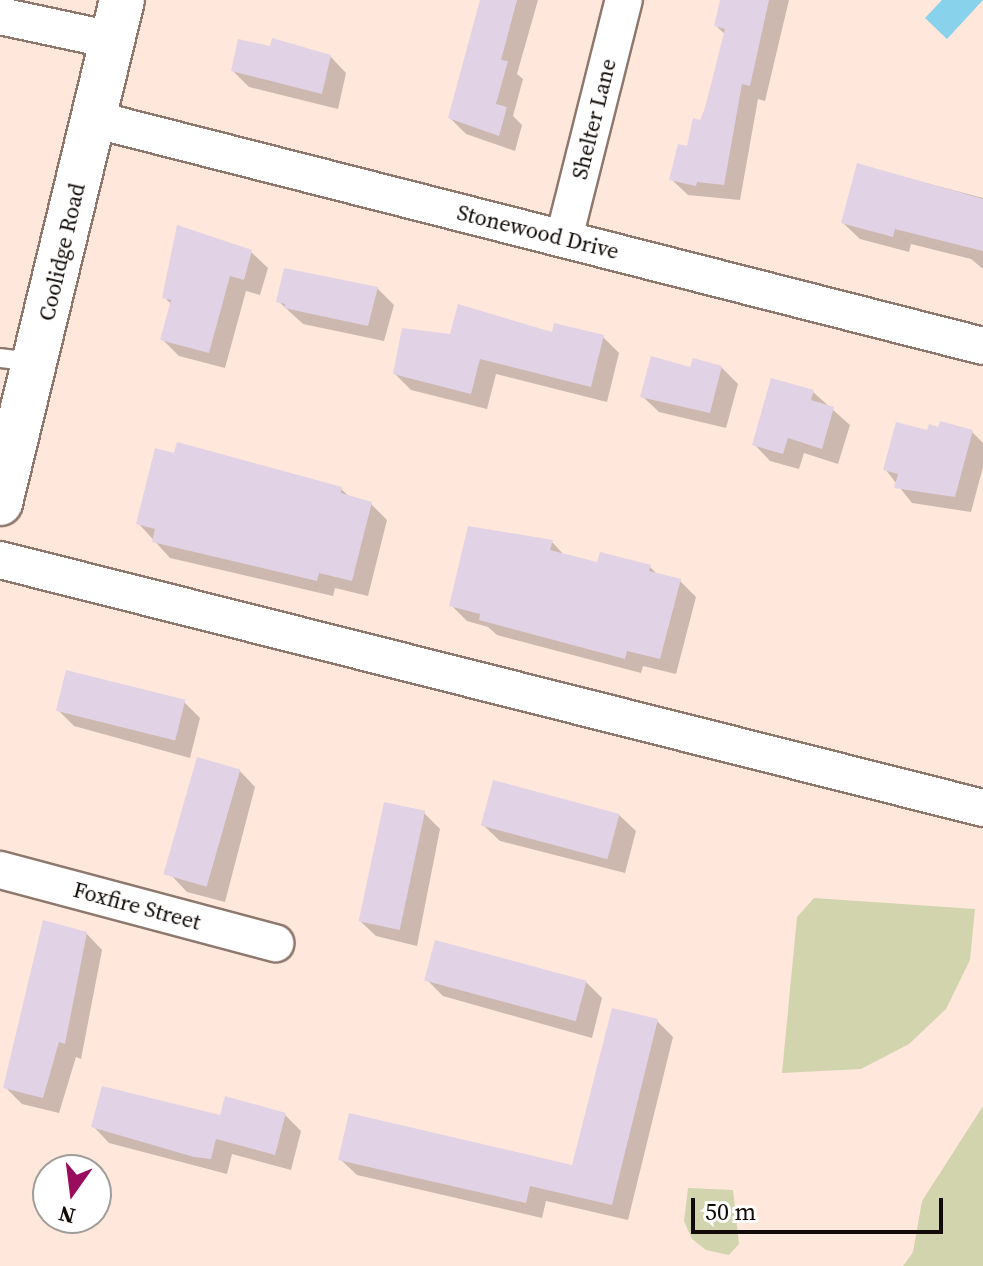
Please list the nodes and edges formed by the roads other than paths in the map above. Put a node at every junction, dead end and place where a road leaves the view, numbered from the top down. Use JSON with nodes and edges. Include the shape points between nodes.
{"nodes":[{"id":1,"x":624,"y":0,"type":"edge"},
{"id":2,"x":0,"y":16,"type":"edge"},
{"id":3,"x":117,"y":20,"type":"edge"},
{"id":4,"x":93,"y":119,"type":"junction"},
{"id":5,"x":564,"y":238,"type":"junction"},
{"id":6,"x":983,"y":346,"type":"edge"},
{"id":7,"x":18,"y":360,"type":"edge"},
{"id":8,"x":0,"y":503,"type":"edge"},
{"id":9,"x":0,"y":560,"type":"edge"},
{"id":10,"x":983,"y":808,"type":"edge"},
{"id":11,"x":0,"y":870,"type":"edge"},
{"id":12,"x":275,"y":943,"type":"dead end"}],
"edges":[{"from":1,"to":5,"type":"street","name":"Shelter Lane"},
{"from":2,"to":3,"type":"street"},
{"from":3,"to":4,"type":"street","name":"Coolidge Road"},
{"from":4,"to":5,"type":"street","name":"Stonewood Drive"},
{"from":4,"to":7,"type":"street","name":"Coolidge Road"},
{"from":5,"to":6,"type":"street","name":"Stonewood Drive"},
{"from":7,"to":8,"type":"street","name":"Coolidge Road"},
{"from":9,"to":10,"type":"street"},
{"from":11,"to":12,"type":"street","name":"Foxfire Street"}]}
